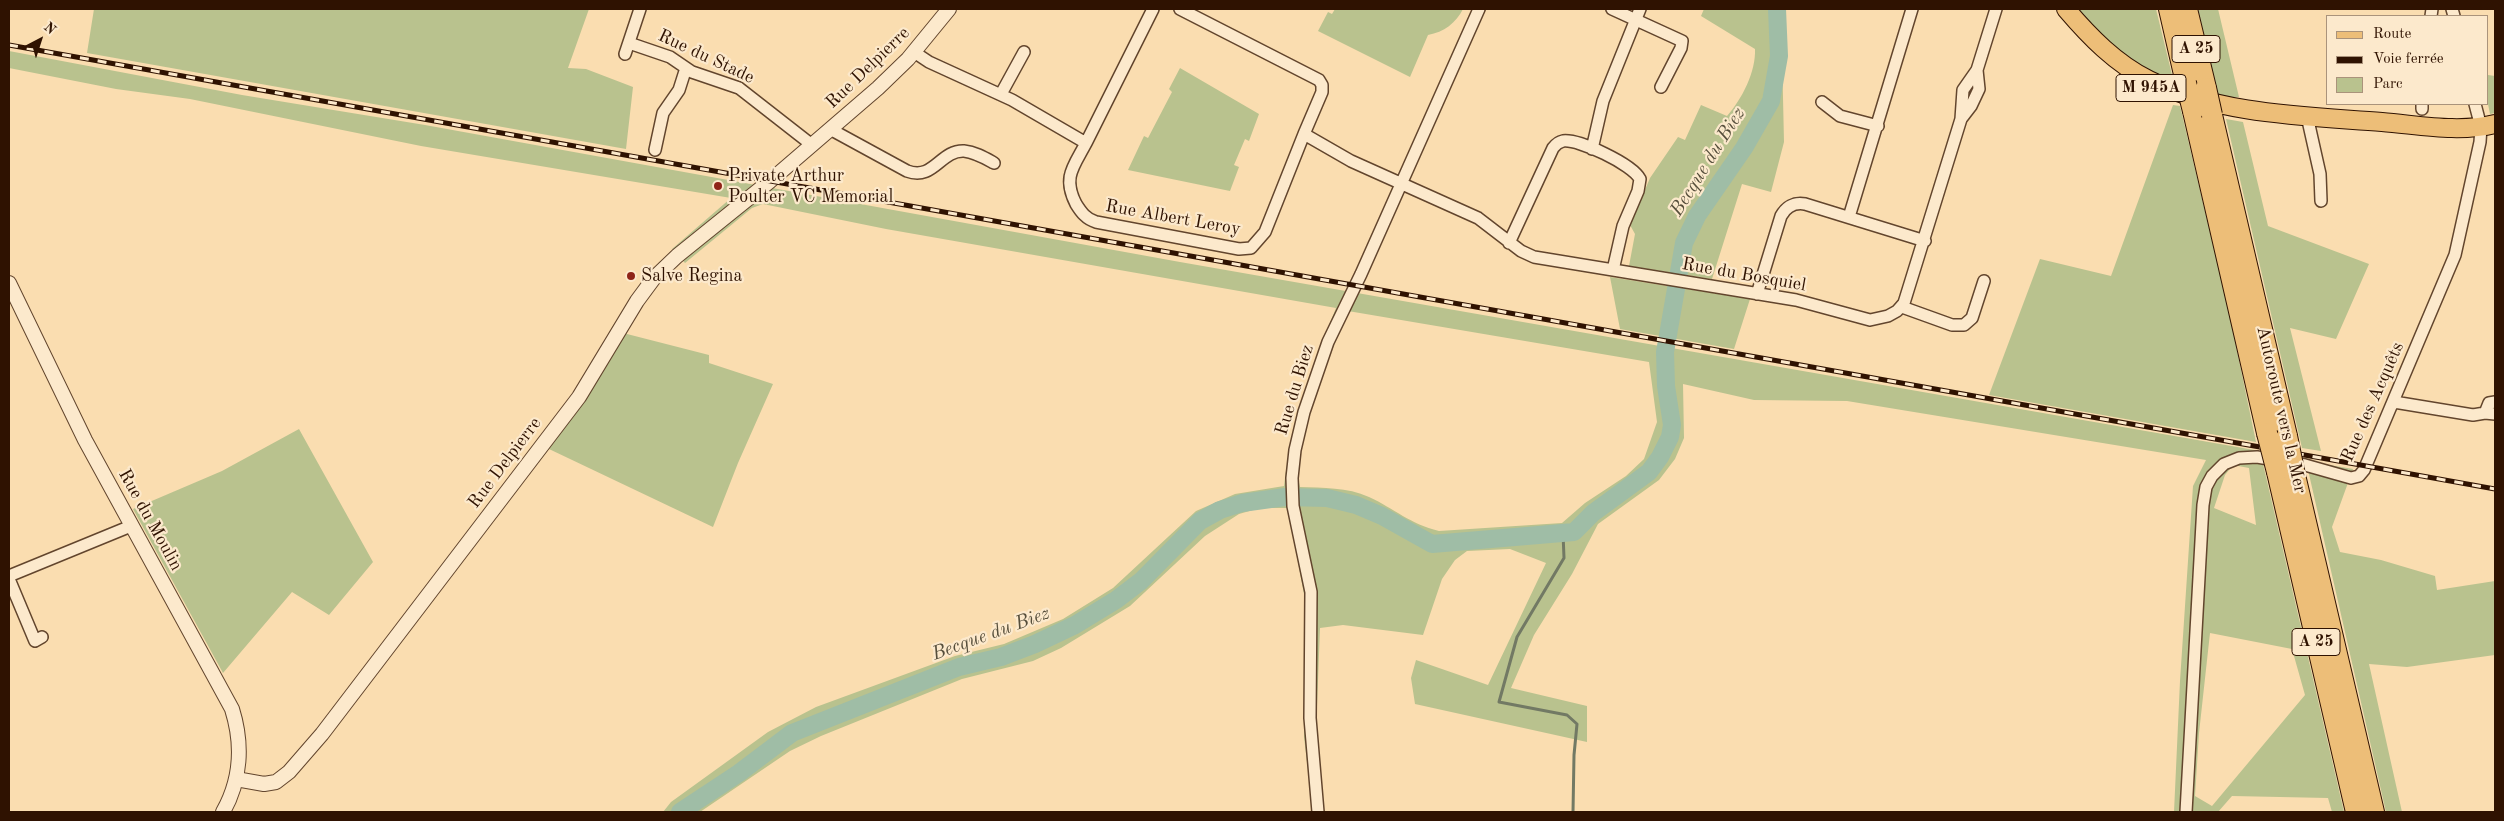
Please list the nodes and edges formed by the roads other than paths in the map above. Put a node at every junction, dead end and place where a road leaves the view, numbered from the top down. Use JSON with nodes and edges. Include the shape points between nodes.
{"nodes":[{"id":1,"x":640,"y":9,"type":"edge"},
{"id":2,"x":949,"y":9,"type":"edge"},
{"id":3,"x":1153,"y":9,"type":"edge"},
{"id":4,"x":1180,"y":9,"type":"edge"},
{"id":5,"x":1479,"y":9,"type":"edge"},
{"id":6,"x":1612,"y":9,"type":"edge"},
{"id":7,"x":1912,"y":9,"type":"edge"},
{"id":8,"x":1996,"y":9,"type":"edge"},
{"id":9,"x":2054,"y":9,"type":"edge"},
{"id":10,"x":2066,"y":9,"type":"edge"},
{"id":11,"x":2169,"y":9,"type":"edge"},
{"id":12,"x":2187,"y":9,"type":"edge"},
{"id":13,"x":1638,"y":14,"type":"edge"},
{"id":14,"x":914,"y":52,"type":"junction"},
{"id":15,"x":1024,"y":52,"type":"dead end"},
{"id":16,"x":686,"y":68,"type":"junction"},
{"id":17,"x":1661,"y":87,"type":"dead end"},
{"id":18,"x":1001,"y":94,"type":"junction"},
{"id":19,"x":1822,"y":102,"type":"dead end"},
{"id":20,"x":2476,"y":105,"type":"edge"},
{"id":21,"x":2273,"y":113,"type":"junction"},
{"id":22,"x":2307,"y":116,"type":"junction"},
{"id":23,"x":2488,"y":125,"type":"edge"},
{"id":24,"x":1878,"y":126,"type":"junction"},
{"id":25,"x":830,"y":129,"type":"junction"},
{"id":26,"x":1304,"y":134,"type":"junction"},
{"id":27,"x":1086,"y":142,"type":"junction"},
{"id":28,"x":812,"y":145,"type":"junction"},
{"id":29,"x":1592,"y":149,"type":"junction"},
{"id":30,"x":656,"y":150,"type":"dead end"},
{"id":31,"x":994,"y":162,"type":"dead end"},
{"id":32,"x":1401,"y":184,"type":"junction"},
{"id":33,"x":2321,"y":201,"type":"dead end"},
{"id":34,"x":1850,"y":217,"type":"junction"},
{"id":35,"x":1925,"y":241,"type":"junction"},
{"id":36,"x":1509,"y":243,"type":"junction"},
{"id":37,"x":1613,"y":270,"type":"junction"},
{"id":38,"x":1984,"y":281,"type":"dead end"},
{"id":39,"x":9,"y":283,"type":"edge"},
{"id":40,"x":1757,"y":294,"type":"junction"},
{"id":41,"x":1902,"y":307,"type":"junction"},
{"id":42,"x":2394,"y":402,"type":"junction"},
{"id":43,"x":2495,"y":402,"type":"edge"},
{"id":44,"x":2490,"y":414,"type":"edge"},
{"id":45,"x":2277,"y":434,"type":"junction"},
{"id":46,"x":2286,"y":474,"type":"junction"},
{"id":47,"x":131,"y":526,"type":"junction"},
{"id":48,"x":9,"y":578,"type":"edge"},
{"id":49,"x":42,"y":637,"type":"dead end"},
{"id":50,"x":236,"y":779,"type":"junction"},
{"id":51,"x":223,"y":812,"type":"edge"},
{"id":52,"x":1318,"y":812,"type":"edge"},
{"id":53,"x":2186,"y":812,"type":"edge"},
{"id":54,"x":2356,"y":812,"type":"edge"},
{"id":55,"x":2374,"y":812,"type":"edge"}],
"edges":[{"from":1,"to":16,"type":"street","name":"Rue du Stade","via":[[627,48],[670,57]]},
{"from":2,"to":14,"type":"street","name":"Rue Delpierre"},
{"from":3,"to":27,"type":"street","name":"Rue Albert Leroy"},
{"from":4,"to":26,"type":"street","name":"Rue Albert Leroy","via":[[1319,80],[1322,92]]},
{"from":5,"to":32,"type":"street","name":"Rue du Biez"},
{"from":6,"to":13,"type":"street"},
{"from":7,"to":24,"type":"street"},
{"from":8,"to":35,"type":"street","via":[[1977,70],[1977,94],[1961,119]]},
{"from":9,"to":21,"type":"main road","number":"M 945A","via":[[2098,54],[2144,84],[2180,100],[2213,109]]},
{"from":10,"to":21,"type":"main road","number":"M 945A","via":[[2118,60],[2148,80],[2196,98]]},
{"from":11,"to":45,"type":"highway","number":"A 25","bridge":true,"via":[[2192,111]]},
{"from":12,"to":45,"type":"highway","name":"Autoroute vers la Mer","number":"A 25","bridge":true},
{"from":13,"to":17,"type":"street","via":[[1682,43]]},
{"from":13,"to":29,"type":"street","via":[[1603,101]]},
{"from":14,"to":18,"type":"street"},
{"from":14,"to":25,"type":"street","name":"Rue Delpierre"},
{"from":15,"to":18,"type":"street"},
{"from":16,"to":28,"type":"street","name":"Rue du Stade","via":[[739,88]]},
{"from":16,"to":30,"type":"street","via":[[679,90],[663,113]]},
{"from":18,"to":27,"type":"street"},
{"from":19,"to":24,"type":"street","via":[[1840,116]]},
{"from":20,"to":23,"type":"street"},
{"from":21,"to":22,"type":"main road","number":"M 945A"},
{"from":22,"to":23,"type":"main road","number":"M 945A","via":[[2458,129]]},
{"from":22,"to":33,"type":"street","via":[[2320,174]]},
{"from":23,"to":42,"type":"street","name":"Rue des Acquêts","via":[[2480,142],[2455,255]]},
{"from":24,"to":34,"type":"street"},
{"from":25,"to":28,"type":"street","name":"Rue Delpierre"},
{"from":25,"to":31,"type":"street","name":"Rue Delpierre","via":[[917,174],[958,152],[976,154]]},
{"from":26,"to":27,"type":"street","name":"Rue Albert Leroy","via":[[1262,237],[1251,248],[1243,250],[1091,220],[1078,207],[1068,183]]},
{"from":26,"to":32,"type":"street","name":"Rue du Bosquiel"},
{"from":28,"to":50,"type":"street","name":"Rue Delpierre","via":[[654,278],[579,397],[322,734],[289,772],[270,784]]},
{"from":29,"to":36,"type":"street","via":[[1569,142],[1556,144]]},
{"from":29,"to":37,"type":"street","via":[[1627,166],[1640,179],[1638,192],[1623,226]]},
{"from":32,"to":36,"type":"street","name":"Rue du Bosquiel","via":[[1478,218]]},
{"from":32,"to":52,"type":"street","name":"Rue du Biez","via":[[1323,356],[1297,442],[1292,489],[1310,592],[1310,718]]},
{"from":34,"to":35,"type":"street"},
{"from":34,"to":40,"type":"street","via":[[1805,204],[1795,204],[1786,209]]},
{"from":35,"to":41,"type":"street"},
{"from":36,"to":37,"type":"street","name":"Rue du Bosquiel","via":[[1534,257]]},
{"from":37,"to":40,"type":"street","name":"Rue du Bosquiel"},
{"from":38,"to":41,"type":"street","via":[[1972,318],[1964,325],[1952,325]]},
{"from":39,"to":47,"type":"street","name":"Rue du Moulin","via":[[71,414]]},
{"from":40,"to":41,"type":"street","name":"Rue du Bosquiel","via":[[1806,302],[1870,320],[1888,316]]},
{"from":42,"to":44,"type":"street","via":[[2473,415]]},
{"from":42,"to":53,"type":"street","name":"Rue des Acquêts","via":[[2366,466],[2356,477],[2347,478],[2305,465],[2248,456],[2224,464],[2208,484],[2203,505]]},
{"from":43,"to":44,"type":"street","via":[[2488,403]]},
{"from":45,"to":46,"type":"highway","number":"A 25","bridge":true},
{"from":46,"to":54,"type":"highway","number":"A 25"},
{"from":46,"to":55,"type":"highway","name":"Autoroute vers la Mer","number":"A 25"},
{"from":47,"to":48,"type":"street"},
{"from":47,"to":50,"type":"street","name":"Rue du Moulin","via":[[230,705],[239,744]]},
{"from":48,"to":49,"type":"street","via":[[34,641]]},
{"from":50,"to":51,"type":"street"}]}
